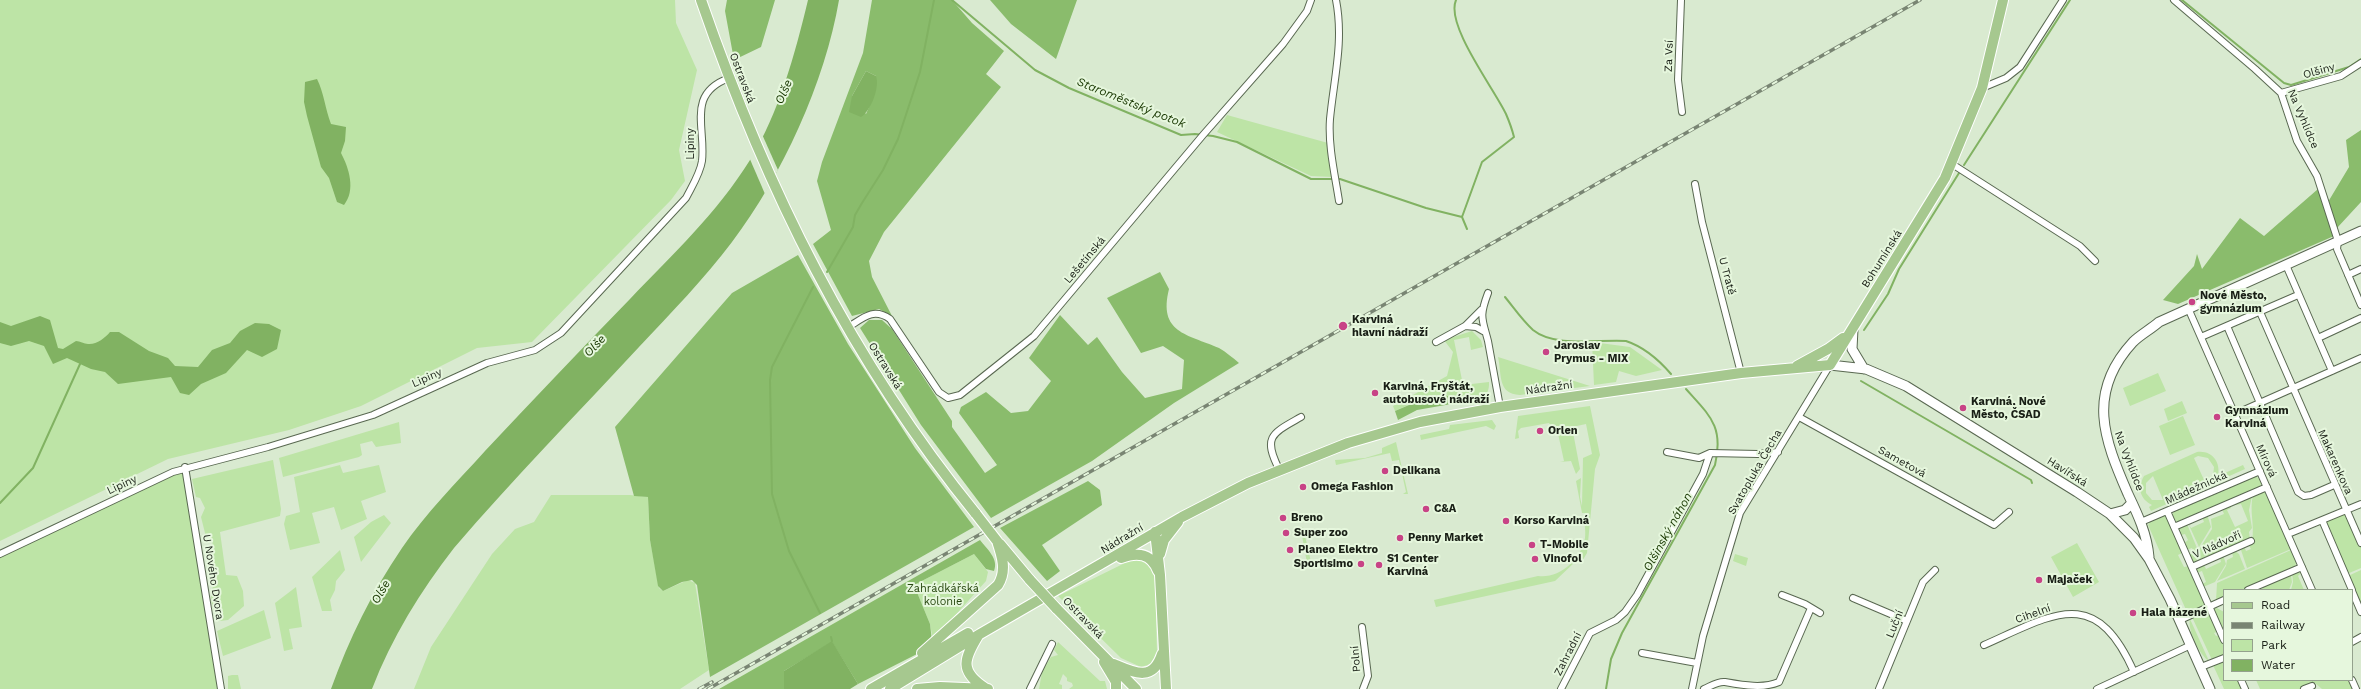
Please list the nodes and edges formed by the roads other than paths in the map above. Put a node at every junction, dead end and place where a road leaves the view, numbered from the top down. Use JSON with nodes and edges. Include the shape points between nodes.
{"nodes":[{"id":1,"x":701,"y":0,"type":"edge"},
{"id":2,"x":1311,"y":0,"type":"edge"},
{"id":3,"x":1336,"y":0,"type":"edge"},
{"id":4,"x":1681,"y":0,"type":"edge"},
{"id":5,"x":2004,"y":0,"type":"edge"},
{"id":6,"x":2063,"y":0,"type":"edge"},
{"id":7,"x":2174,"y":0,"type":"edge"},
{"id":8,"x":2361,"y":63,"type":"edge"},
{"id":9,"x":729,"y":78,"type":"junction"},
{"id":10,"x":1982,"y":88,"type":"junction"},
{"id":11,"x":2281,"y":93,"type":"junction"},
{"id":12,"x":1682,"y":112,"type":"dead end"},
{"id":13,"x":1952,"y":164,"type":"junction"},
{"id":14,"x":1695,"y":184,"type":"dead end"},
{"id":15,"x":1339,"y":201,"type":"dead end"},
{"id":16,"x":2361,"y":231,"type":"edge"},
{"id":17,"x":2338,"y":241,"type":"junction"},
{"id":18,"x":2094,"y":261,"type":"dead end"},
{"id":19,"x":2286,"y":265,"type":"junction"},
{"id":20,"x":2361,"y":269,"type":"edge"},
{"id":21,"x":2348,"y":275,"type":"junction"},
{"id":22,"x":1488,"y":293,"type":"dead end"},
{"id":23,"x":2298,"y":295,"type":"junction"},
{"id":24,"x":2361,"y":305,"type":"edge"},
{"id":25,"x":2188,"y":308,"type":"junction"},
{"id":26,"x":1481,"y":310,"type":"junction"},
{"id":27,"x":2260,"y":312,"type":"junction"},
{"id":28,"x":2361,"y":318,"type":"edge"},
{"id":29,"x":1465,"y":326,"type":"junction"},
{"id":30,"x":2227,"y":326,"type":"junction"},
{"id":31,"x":847,"y":328,"type":"junction"},
{"id":32,"x":1851,"y":330,"type":"junction"},
{"id":33,"x":1483,"y":331,"type":"junction"},
{"id":34,"x":2201,"y":338,"type":"junction"},
{"id":35,"x":2318,"y":338,"type":"junction"},
{"id":36,"x":1436,"y":342,"type":"dead end"},
{"id":37,"x":2361,"y":358,"type":"edge"},
{"id":38,"x":1830,"y":365,"type":"junction"},
{"id":39,"x":1796,"y":367,"type":"junction"},
{"id":40,"x":1864,"y":369,"type":"junction"},
{"id":41,"x":2332,"y":370,"type":"junction"},
{"id":42,"x":1741,"y":373,"type":"junction"},
{"id":43,"x":2292,"y":388,"type":"junction"},
{"id":44,"x":2259,"y":401,"type":"junction"},
{"id":45,"x":1500,"y":407,"type":"junction"},
{"id":46,"x":2235,"y":414,"type":"junction"},
{"id":47,"x":1301,"y":417,"type":"dead end"},
{"id":48,"x":1799,"y":417,"type":"junction"},
{"id":49,"x":1667,"y":452,"type":"dead end"},
{"id":50,"x":1778,"y":452,"type":"junction"},
{"id":51,"x":1715,"y":453,"type":"junction"},
{"id":52,"x":185,"y":467,"type":"junction"},
{"id":53,"x":1279,"y":469,"type":"junction"},
{"id":54,"x":2260,"y":471,"type":"junction"},
{"id":55,"x":2334,"y":485,"type":"junction"},
{"id":56,"x":2267,"y":487,"type":"junction"},
{"id":57,"x":2132,"y":503,"type":"junction"},
{"id":58,"x":2361,"y":504,"type":"edge"},
{"id":59,"x":2346,"y":510,"type":"junction"},
{"id":60,"x":2167,"y":511,"type":"junction"},
{"id":61,"x":2009,"y":512,"type":"dead end"},
{"id":62,"x":2110,"y":514,"type":"junction"},
{"id":63,"x":1182,"y":517,"type":"junction"},
{"id":64,"x":2322,"y":520,"type":"junction"},
{"id":65,"x":2141,"y":522,"type":"junction"},
{"id":66,"x":2174,"y":527,"type":"junction"},
{"id":67,"x":1155,"y":532,"type":"junction"},
{"id":68,"x":2288,"y":534,"type":"junction"},
{"id":69,"x":997,"y":541,"type":"junction"},
{"id":70,"x":2251,"y":541,"type":"dead end"},
{"id":71,"x":2361,"y":543,"type":"edge"},
{"id":72,"x":0,"y":554,"type":"edge"},
{"id":73,"x":2149,"y":558,"type":"junction"},
{"id":74,"x":1159,"y":564,"type":"junction"},
{"id":75,"x":1098,"y":566,"type":"junction"},
{"id":76,"x":2192,"y":567,"type":"junction"},
{"id":77,"x":2302,"y":567,"type":"junction"},
{"id":78,"x":1934,"y":570,"type":"dead end"},
{"id":79,"x":1160,"y":575,"type":"junction"},
{"id":80,"x":2250,"y":589,"type":"edge"},
{"id":81,"x":2312,"y":589,"type":"edge"},
{"id":82,"x":2352,"y":589,"type":"edge"},
{"id":83,"x":2353,"y":592,"type":"edge"},
{"id":84,"x":1782,"y":595,"type":"dead end"},
{"id":85,"x":1853,"y":598,"type":"dead end"},
{"id":86,"x":2223,"y":600,"type":"edge"},
{"id":87,"x":2209,"y":607,"type":"junction"},
{"id":88,"x":1811,"y":608,"type":"junction"},
{"id":89,"x":2361,"y":612,"type":"edge"},
{"id":90,"x":1820,"y":613,"type":"dead end"},
{"id":91,"x":2180,"y":620,"type":"junction"},
{"id":92,"x":1907,"y":621,"type":"junction"},
{"id":93,"x":1362,"y":627,"type":"dead end"},
{"id":94,"x":977,"y":632,"type":"junction"},
{"id":95,"x":2223,"y":638,"type":"edge"},
{"id":96,"x":964,"y":644,"type":"junction"},
{"id":97,"x":1052,"y":644,"type":"dead end"},
{"id":98,"x":1984,"y":645,"type":"dead end"},
{"id":99,"x":2191,"y":645,"type":"junction"},
{"id":100,"x":1097,"y":650,"type":"junction"},
{"id":101,"x":1163,"y":650,"type":"junction"},
{"id":102,"x":1642,"y":653,"type":"dead end"},
{"id":103,"x":2223,"y":658,"type":"edge"},
{"id":104,"x":1109,"y":662,"type":"junction"},
{"id":105,"x":1698,"y":663,"type":"junction"},
{"id":106,"x":2201,"y":668,"type":"junction"},
{"id":107,"x":2134,"y":672,"type":"junction"},
{"id":108,"x":898,"y":673,"type":"junction"},
{"id":109,"x":2312,"y":686,"type":"dead end"},
{"id":110,"x":968,"y":688,"type":"junction"},
{"id":111,"x":221,"y":689,"type":"edge"},
{"id":112,"x":871,"y":689,"type":"edge"},
{"id":113,"x":890,"y":689,"type":"edge"},
{"id":114,"x":917,"y":689,"type":"edge"},
{"id":115,"x":988,"y":689,"type":"edge"},
{"id":116,"x":1030,"y":689,"type":"edge"},
{"id":117,"x":1116,"y":689,"type":"edge"},
{"id":118,"x":1136,"y":689,"type":"edge"},
{"id":119,"x":1166,"y":689,"type":"edge"},
{"id":120,"x":1364,"y":689,"type":"edge"},
{"id":121,"x":1561,"y":689,"type":"edge"},
{"id":122,"x":1692,"y":689,"type":"edge"},
{"id":123,"x":1704,"y":689,"type":"edge"},
{"id":124,"x":1879,"y":689,"type":"edge"},
{"id":125,"x":2097,"y":689,"type":"edge"},
{"id":126,"x":2210,"y":689,"type":"edge"},
{"id":127,"x":2304,"y":689,"type":"edge"}],
"edges":[{"from":1,"to":9,"type":"main road","name":"Ostravská"},
{"from":2,"to":31,"type":"street","name":"Lešetínská","via":[[1307,11],[1283,44],[1202,134],[1034,336],[960,395],[948,398],[939,392],[890,319],[882,313],[871,314]]},
{"from":3,"to":15,"type":"street","via":[[1340,49],[1330,120]]},
{"from":4,"to":12,"type":"street","name":"Za Vsí","via":[[1678,80]]},
{"from":5,"to":10,"type":"main road","name":"Bohumínská"},
{"from":6,"to":10,"type":"street","via":[[2020,67],[2006,78]]},
{"from":7,"to":11,"type":"street","name":"Na Vyhlídce"},
{"from":8,"to":11,"type":"street","name":"Olšiny","via":[[2341,76]]},
{"from":9,"to":31,"type":"main road","name":"Ostravská","via":[[788,218]]},
{"from":9,"to":52,"type":"street","name":"Lipiny","via":[[719,82],[704,96],[700,112],[703,145],[701,163],[686,198],[561,333],[535,350],[487,363],[373,415],[268,447]]},
{"from":10,"to":13,"type":"main road","name":"Bohumínská"},
{"from":11,"to":17,"type":"street","name":"Na Vyhlídce","via":[[2297,141],[2317,176]]},
{"from":13,"to":18,"type":"street","via":[[2080,246]]},
{"from":13,"to":32,"type":"main road","name":"Bohumínská","via":[[1928,209]]},
{"from":14,"to":42,"type":"street","name":"U Tratě","via":[[1702,222]]},
{"from":16,"to":17,"type":"street","name":"Na Vyhlídce"},
{"from":17,"to":19,"type":"street","name":"Na Vyhlídce"},
{"from":17,"to":21,"type":"street","via":[[2337,249]]},
{"from":19,"to":23,"type":"street"},
{"from":19,"to":25,"type":"street","name":"Na Vyhlídce"},
{"from":20,"to":21,"type":"street"},
{"from":21,"to":24,"type":"street"},
{"from":22,"to":26,"type":"street"},
{"from":23,"to":27,"type":"street"},
{"from":23,"to":35,"type":"street"},
{"from":25,"to":34,"type":"street","name":"Mírová"},
{"from":25,"to":57,"type":"street","name":"Na Vyhlídce","via":[[2159,322],[2134,341],[2118,361],[2105,391],[2102,413],[2107,442]]},
{"from":26,"to":29,"type":"street"},
{"from":26,"to":33,"type":"street"},
{"from":27,"to":30,"type":"street"},
{"from":27,"to":43,"type":"street","name":"Makarenkova"},
{"from":28,"to":35,"type":"street"},
{"from":29,"to":33,"type":"street"},
{"from":29,"to":36,"type":"street"},
{"from":30,"to":34,"type":"street"},
{"from":30,"to":44,"type":"street","name":"Mírová"},
{"from":31,"to":69,"type":"main road","name":"Ostravská","bridge":true,"via":[[915,434]]},
{"from":32,"to":38,"type":"main road","name":"Bohumínská"},
{"from":32,"to":39,"type":"main road","via":[[1828,349]]},
{"from":32,"to":40,"type":"street","via":[[1852,349]]},
{"from":33,"to":45,"type":"street","via":[[1488,341]]},
{"from":34,"to":46,"type":"street","name":"Mírová"},
{"from":35,"to":41,"type":"street"},
{"from":37,"to":41,"type":"street"},
{"from":38,"to":39,"type":"main road","name":"Nádražní"},
{"from":38,"to":40,"type":"street","name":"Havířská"},
{"from":38,"to":48,"type":"street","name":"Svatopluka Čecha"},
{"from":39,"to":42,"type":"main road","name":"Nádražní"},
{"from":40,"to":62,"type":"street","name":"Havířská","via":[[1927,397]]},
{"from":41,"to":43,"type":"street"},
{"from":42,"to":45,"type":"main road","name":"Nádražní"},
{"from":43,"to":44,"type":"street"},
{"from":43,"to":55,"type":"street","name":"Makarenkova"},
{"from":44,"to":46,"type":"street"},
{"from":44,"to":55,"type":"street","name":"Mírová","via":[[2298,492],[2304,496],[2311,495]]},
{"from":45,"to":53,"type":"main road","name":"Nádražní","via":[[1446,416],[1394,429]]},
{"from":46,"to":54,"type":"street","name":"Mírová"},
{"from":47,"to":53,"type":"street","via":[[1278,430],[1272,437],[1270,449]]},
{"from":48,"to":50,"type":"street","name":"Svatopluka Čecha"},
{"from":48,"to":61,"type":"street","name":"Sametová","via":[[1994,525]]},
{"from":49,"to":51,"type":"street","via":[[1699,458]]},
{"from":50,"to":51,"type":"street"},
{"from":50,"to":105,"type":"street","name":"Svatopluka Čecha","via":[[1740,513],[1703,636]]},
{"from":51,"to":121,"type":"street","name":"Zahradní","via":[[1637,595],[1616,620],[1590,633]]},
{"from":52,"to":72,"type":"street","name":"Lipiny"},
{"from":52,"to":111,"type":"street","name":"U Nového Dvora"},
{"from":53,"to":63,"type":"main road","name":"Nádražní"},
{"from":54,"to":56,"type":"street","name":"Mírová"},
{"from":54,"to":60,"type":"street","name":"Mládežnická"},
{"from":55,"to":59,"type":"street","name":"Makarenkova"},
{"from":56,"to":66,"type":"street"},
{"from":56,"to":68,"type":"street","name":"Mírová"},
{"from":57,"to":62,"type":"street","via":[[2125,510]]},
{"from":57,"to":65,"type":"street","name":"Na Vyhlídce"},
{"from":58,"to":59,"type":"street"},
{"from":59,"to":64,"type":"street"},
{"from":59,"to":71,"type":"street","name":"Makarenkova"},
{"from":60,"to":65,"type":"street","name":"Mládežnická"},
{"from":60,"to":66,"type":"street"},
{"from":62,"to":73,"type":"street","name":"Havířská","via":[[2134,538]]},
{"from":63,"to":67,"type":"main road","name":"Nádražní"},
{"from":63,"to":74,"type":"main road","via":[[1162,545]]},
{"from":64,"to":68,"type":"street"},
{"from":64,"to":82,"type":"street"},
{"from":65,"to":73,"type":"street","name":"Na Vyhlídce","via":[[2148,541]]},
{"from":66,"to":76,"type":"street"},
{"from":67,"to":74,"type":"main road"},
{"from":67,"to":75,"type":"main road","name":"Nádražní"},
{"from":67,"to":94,"type":"main road","via":[[1142,537]]},
{"from":68,"to":77,"type":"street","name":"Mírová"},
{"from":69,"to":100,"type":"main road","name":"Ostravská","bridge":true,"via":[[1030,580]]},
{"from":69,"to":108,"type":"main road","via":[[1003,566],[998,584],[947,633]]},
{"from":70,"to":76,"type":"street","name":"V Nádvoří"},
{"from":73,"to":91,"type":"street","name":"Havířská"},
{"from":74,"to":79,"type":"main road"},
{"from":75,"to":79,"type":"main road","via":[[1129,555],[1141,555],[1152,560]]},
{"from":75,"to":94,"type":"main road","name":"Nádražní"},
{"from":76,"to":87,"type":"street"},
{"from":77,"to":80,"type":"street"},
{"from":77,"to":81,"type":"street","name":"Mírová"},
{"from":78,"to":92,"type":"street","name":"Luční","via":[[1923,582]]},
{"from":79,"to":101,"type":"main road"},
{"from":83,"to":89,"type":"street"},
{"from":84,"to":88,"type":"street"},
{"from":85,"to":92,"type":"street"},
{"from":86,"to":87,"type":"street"},
{"from":87,"to":91,"type":"street"},
{"from":87,"to":95,"type":"street"},
{"from":88,"to":90,"type":"street"},
{"from":88,"to":123,"type":"street","via":[[1779,682],[1772,686],[1749,687],[1725,682]]},
{"from":91,"to":99,"type":"street","name":"Havířská"},
{"from":92,"to":124,"type":"street","name":"Luční"},
{"from":93,"to":120,"type":"street","name":"Polní","via":[[1368,676]]},
{"from":94,"to":96,"type":"main road"},
{"from":94,"to":108,"type":"main road"},
{"from":94,"to":115,"type":"main road","via":[[967,656],[966,666],[972,678]]},
{"from":96,"to":110,"type":"main road","via":[[961,669]]},
{"from":96,"to":113,"type":"main road"},
{"from":97,"to":116,"type":"street"},
{"from":98,"to":107,"type":"street","name":"Cihelní","via":[[2040,620],[2068,614],[2091,616],[2116,638]]},
{"from":99,"to":106,"type":"street","name":"Havířská"},
{"from":99,"to":107,"type":"street"},
{"from":100,"to":104,"type":"main road","name":"Ostravská"},
{"from":100,"to":117,"type":"main road","via":[[1116,682]]},
{"from":101,"to":104,"type":"main road","via":[[1155,668],[1143,674]]},
{"from":101,"to":119,"type":"main road"},
{"from":102,"to":105,"type":"street"},
{"from":103,"to":106,"type":"street"},
{"from":104,"to":118,"type":"main road","name":"Ostravská"},
{"from":105,"to":122,"type":"street","name":"Svatopluka Čecha"},
{"from":106,"to":126,"type":"street","name":"Havířská"},
{"from":107,"to":125,"type":"street"},
{"from":108,"to":112,"type":"main road"},
{"from":109,"to":127,"type":"street"},
{"from":110,"to":114,"type":"main road","via":[[940,686]]},
{"from":110,"to":115,"type":"main road"}]}
